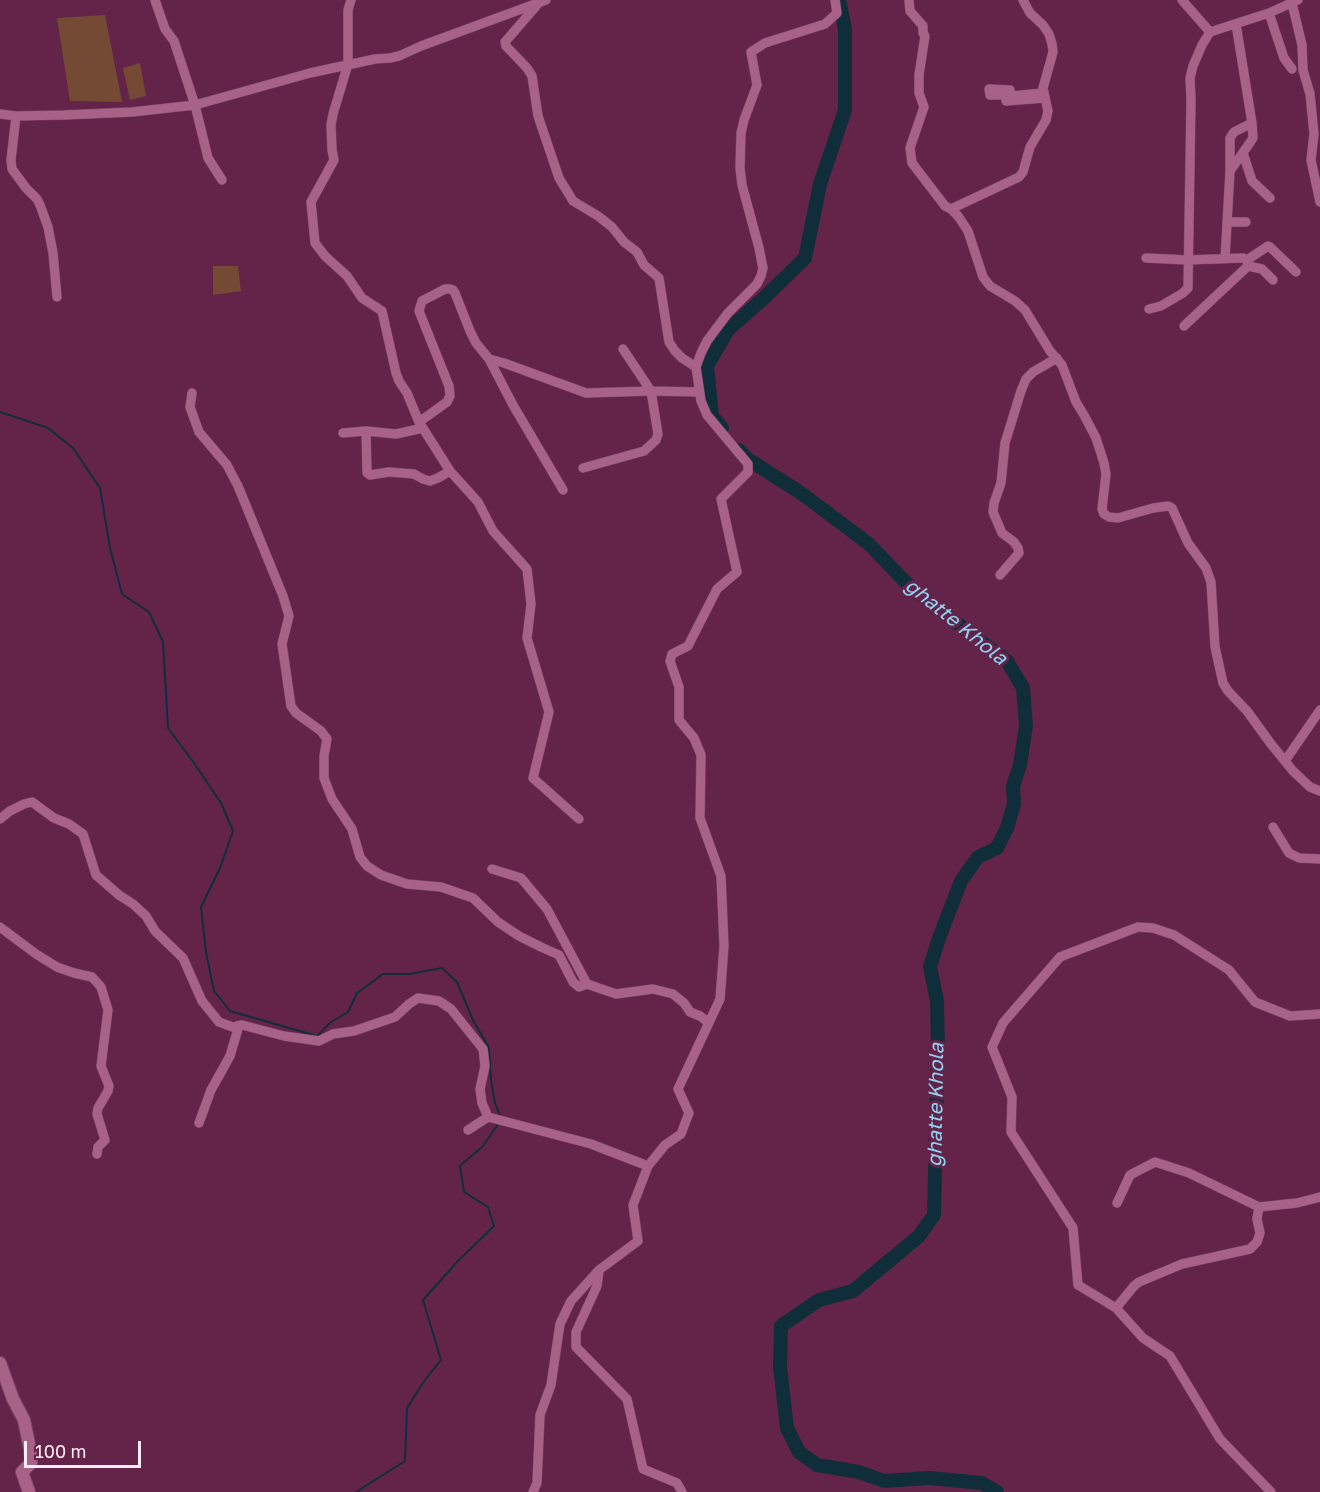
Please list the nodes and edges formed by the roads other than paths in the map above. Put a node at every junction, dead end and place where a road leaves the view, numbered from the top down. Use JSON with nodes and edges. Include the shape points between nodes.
{"nodes":[{"id":1,"x":155,"y":0,"type":"edge"},
{"id":2,"x":351,"y":0,"type":"edge"},
{"id":3,"x":835,"y":0,"type":"edge"},
{"id":4,"x":909,"y":0,"type":"edge"},
{"id":5,"x":1023,"y":0,"type":"edge"},
{"id":6,"x":1182,"y":0,"type":"edge"},
{"id":7,"x":542,"y":1,"type":"edge"},
{"id":8,"x":1294,"y":1,"type":"edge"},
{"id":9,"x":1269,"y":13,"type":"junction"},
{"id":10,"x":1236,"y":24,"type":"junction"},
{"id":11,"x":1210,"y":32,"type":"junction"},
{"id":12,"x":348,"y":64,"type":"junction"},
{"id":13,"x":1292,"y":69,"type":"dead end"},
{"id":14,"x":1044,"y":95,"type":"junction"},
{"id":15,"x":195,"y":105,"type":"junction"},
{"id":16,"x":0,"y":114,"type":"edge"},
{"id":17,"x":16,"y":116,"type":"junction"},
{"id":18,"x":1252,"y":123,"type":"junction"},
{"id":19,"x":1243,"y":153,"type":"junction"},
{"id":20,"x":1230,"y":171,"type":"junction"},
{"id":21,"x":222,"y":180,"type":"dead end"},
{"id":22,"x":1270,"y":198,"type":"dead end"},
{"id":23,"x":1320,"y":202,"type":"edge"},
{"id":24,"x":951,"y":209,"type":"junction"},
{"id":25,"x":1227,"y":222,"type":"junction"},
{"id":26,"x":1246,"y":222,"type":"dead end"},
{"id":27,"x":1146,"y":258,"type":"dead end"},
{"id":28,"x":1225,"y":259,"type":"junction"},
{"id":29,"x":1188,"y":260,"type":"junction"},
{"id":30,"x":1247,"y":263,"type":"junction"},
{"id":31,"x":1296,"y":272,"type":"dead end"},
{"id":32,"x":1273,"y":280,"type":"dead end"},
{"id":33,"x":57,"y":297,"type":"dead end"},
{"id":34,"x":1149,"y":309,"type":"dead end"},
{"id":35,"x":1184,"y":326,"type":"dead end"},
{"id":36,"x":623,"y":349,"type":"dead end"},
{"id":37,"x":1057,"y":358,"type":"junction"},
{"id":38,"x":489,"y":359,"type":"junction"},
{"id":39,"x":696,"y":367,"type":"junction"},
{"id":40,"x":651,"y":391,"type":"junction"},
{"id":41,"x":699,"y":392,"type":"junction"},
{"id":42,"x":192,"y":393,"type":"dead end"},
{"id":43,"x":421,"y":425,"type":"junction"},
{"id":44,"x":366,"y":431,"type":"junction"},
{"id":45,"x":343,"y":433,"type":"dead end"},
{"id":46,"x":583,"y":468,"type":"dead end"},
{"id":47,"x":450,"y":471,"type":"junction"},
{"id":48,"x":563,"y":490,"type":"dead end"},
{"id":49,"x":1000,"y":575,"type":"dead end"},
{"id":50,"x":1318,"y":716,"type":"edge"},
{"id":51,"x":1285,"y":761,"type":"junction"},
{"id":52,"x":1320,"y":791,"type":"edge"},
{"id":53,"x":0,"y":819,"type":"edge"},
{"id":54,"x":579,"y":819,"type":"dead end"},
{"id":55,"x":1273,"y":827,"type":"dead end"},
{"id":56,"x":1320,"y":859,"type":"edge"},
{"id":57,"x":492,"y":869,"type":"dead end"},
{"id":58,"x":0,"y":927,"type":"edge"},
{"id":59,"x":586,"y":984,"type":"junction"},
{"id":60,"x":1320,"y":1014,"type":"edge"},
{"id":61,"x":709,"y":1023,"type":"junction"},
{"id":62,"x":238,"y":1029,"type":"junction"},
{"id":63,"x":488,"y":1117,"type":"junction"},
{"id":64,"x":199,"y":1123,"type":"dead end"},
{"id":65,"x":468,"y":1130,"type":"dead end"},
{"id":66,"x":97,"y":1154,"type":"dead end"},
{"id":67,"x":648,"y":1166,"type":"junction"},
{"id":68,"x":1320,"y":1197,"type":"edge"},
{"id":69,"x":1117,"y":1203,"type":"dead end"},
{"id":70,"x":1259,"y":1207,"type":"junction"},
{"id":71,"x":599,"y":1270,"type":"junction"},
{"id":72,"x":1116,"y":1308,"type":"junction"},
{"id":73,"x":0,"y":1363,"type":"edge"},
{"id":74,"x":29,"y":1492,"type":"edge"},
{"id":75,"x":533,"y":1492,"type":"edge"},
{"id":76,"x":682,"y":1492,"type":"edge"},
{"id":77,"x":1271,"y":1492,"type":"edge"}],
"edges":[{"from":1,"to":15,"type":"street","via":[[165,29],[174,41]]},
{"from":2,"to":12,"type":"street"},
{"from":3,"to":39,"type":"street","via":[[837,14],[825,24],[765,43],[751,52],[757,85],[741,133],[740,168],[763,268],[757,284],[707,341]]},
{"from":4,"to":24,"type":"street","via":[[910,11],[923,26],[925,36],[919,75],[924,107],[910,148],[912,163]]},
{"from":5,"to":14,"type":"street","via":[[1052,44]]},
{"from":6,"to":11,"type":"street"},
{"from":7,"to":12,"type":"street","via":[[399,56]]},
{"from":7,"to":39,"type":"street","via":[[505,42],[532,76],[538,116],[559,178],[573,201],[612,227],[659,278],[669,342]]},
{"from":8,"to":9,"type":"street"},
{"from":8,"to":23,"type":"street","via":[[1310,94],[1314,134],[1311,160]]},
{"from":9,"to":10,"type":"street"},
{"from":9,"to":13,"type":"street","via":[[1284,58]]},
{"from":10,"to":11,"type":"street"},
{"from":10,"to":18,"type":"street"},
{"from":11,"to":29,"type":"street","via":[[1190,78]]},
{"from":12,"to":15,"type":"street"},
{"from":12,"to":43,"type":"street","via":[[331,125],[334,160],[311,202],[315,243],[362,298],[381,311],[396,373]]},
{"from":14,"to":14,"type":"street","via":[[1011,96],[1010,90],[989,89],[990,95],[1006,95],[1006,101]]},
{"from":14,"to":24,"type":"street","via":[[1046,120],[1019,177]]},
{"from":15,"to":17,"type":"street","via":[[132,112]]},
{"from":15,"to":21,"type":"street","via":[[208,158]]},
{"from":16,"to":17,"type":"street"},
{"from":17,"to":33,"type":"street","via":[[12,169],[37,199],[48,227]]},
{"from":18,"to":19,"type":"street","via":[[1253,138]]},
{"from":18,"to":20,"type":"street","via":[[1230,138]]},
{"from":19,"to":20,"type":"street"},
{"from":19,"to":22,"type":"street","via":[[1252,181]]},
{"from":20,"to":25,"type":"street"},
{"from":24,"to":37,"type":"street","via":[[968,231],[980,270],[990,286],[1026,310]]},
{"from":25,"to":26,"type":"street"},
{"from":25,"to":28,"type":"street"},
{"from":27,"to":29,"type":"street"},
{"from":28,"to":29,"type":"street"},
{"from":28,"to":30,"type":"street","via":[[1243,258]]},
{"from":29,"to":34,"type":"street","via":[[1188,288],[1161,306]]},
{"from":30,"to":31,"type":"street","via":[[1270,247]]},
{"from":30,"to":32,"type":"street","via":[[1262,269]]},
{"from":30,"to":35,"type":"street"},
{"from":36,"to":40,"type":"street"},
{"from":37,"to":49,"type":"street","via":[[1026,379],[1005,443],[993,512],[1002,533],[1014,542],[1019,553]]},
{"from":37,"to":51,"type":"street","via":[[1100,449],[1106,474],[1104,514],[1119,518],[1161,506],[1172,508],[1211,582],[1214,640],[1223,683]]},
{"from":38,"to":40,"type":"street","via":[[585,393]]},
{"from":38,"to":43,"type":"street","via":[[476,343],[453,290],[445,289],[422,301],[419,310],[450,396]]},
{"from":38,"to":48,"type":"street"},
{"from":39,"to":41,"type":"street"},
{"from":40,"to":41,"type":"street"},
{"from":40,"to":46,"type":"street","via":[[656,440],[644,451]]},
{"from":41,"to":61,"type":"street","via":[[707,415],[748,464],[748,472],[721,499],[737,572],[717,589],[688,646],[672,654],[670,661],[679,687],[678,720],[694,738],[701,755],[700,818],[721,876],[721,989]]},
{"from":42,"to":59,"type":"street","via":[[190,407],[199,432],[233,476],[284,596],[289,616],[282,644],[291,706],[327,739],[324,778],[332,799],[352,829],[360,857],[381,875],[473,898],[498,922],[559,955],[573,982],[579,987]]},
{"from":43,"to":44,"type":"street","via":[[396,434]]},
{"from":43,"to":47,"type":"street"},
{"from":44,"to":45,"type":"street"},
{"from":44,"to":47,"type":"street","via":[[370,475],[414,474],[430,481]]},
{"from":47,"to":54,"type":"street","via":[[478,502],[493,531],[527,569],[531,604],[527,638],[549,712],[533,778]]},
{"from":50,"to":51,"type":"street"},
{"from":51,"to":52,"type":"street","via":[[1302,781]]},
{"from":53,"to":62,"type":"street","via":[[32,802],[82,834],[96,875],[146,916],[155,931],[183,958],[202,1001],[219,1022]]},
{"from":55,"to":56,"type":"street","via":[[1289,853],[1299,858]]},
{"from":57,"to":59,"type":"street","via":[[520,878],[547,909]]},
{"from":58,"to":66,"type":"street","via":[[57,967],[92,977],[101,987],[108,1010],[101,1066],[109,1086],[98,1108],[105,1140]]},
{"from":59,"to":61,"type":"street","via":[[616,994],[653,989],[673,994],[690,1012]]},
{"from":60,"to":72,"type":"street","via":[[1290,1016],[1255,1002],[1229,970],[1174,935],[1138,927],[1060,957],[1003,1023],[992,1047],[1012,1097],[1011,1132],[1073,1228],[1078,1285]]},
{"from":61,"to":67,"type":"street","via":[[678,1089],[688,1113],[681,1134],[664,1145]]},
{"from":62,"to":63,"type":"street","via":[[242,1025],[319,1041],[395,1017],[418,998],[438,1001],[451,1009],[483,1049],[480,1089]]},
{"from":62,"to":64,"type":"street"},
{"from":63,"to":65,"type":"street"},
{"from":63,"to":67,"type":"street","via":[[591,1144]]},
{"from":67,"to":71,"type":"street","via":[[633,1205],[638,1241]]},
{"from":68,"to":70,"type":"street"},
{"from":69,"to":70,"type":"street","via":[[1130,1174],[1155,1162],[1189,1173]]},
{"from":70,"to":72,"type":"street","via":[[1260,1233],[1250,1249],[1182,1264],[1139,1282]]},
{"from":71,"to":75,"type":"street","via":[[571,1301],[560,1324],[551,1385],[540,1415],[537,1483]]},
{"from":71,"to":76,"type":"street","via":[[597,1286],[576,1332],[576,1347],[627,1399],[643,1469],[677,1483]]},
{"from":72,"to":77,"type":"street","via":[[1143,1338],[1170,1356],[1220,1439]]},
{"from":73,"to":74,"type":"street","via":[[24,1420],[31,1463],[22,1472]]}]}
